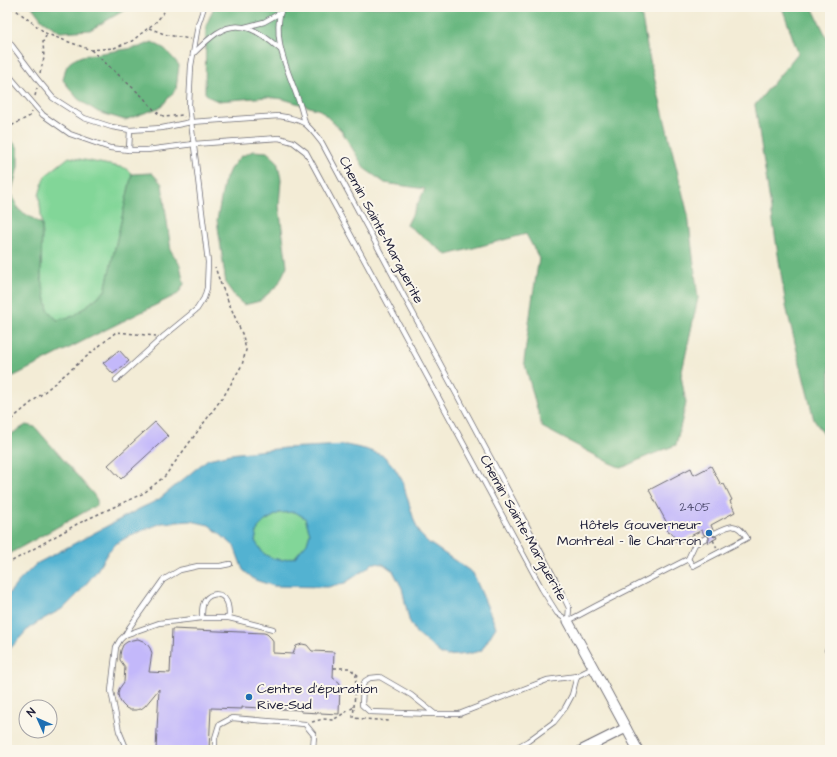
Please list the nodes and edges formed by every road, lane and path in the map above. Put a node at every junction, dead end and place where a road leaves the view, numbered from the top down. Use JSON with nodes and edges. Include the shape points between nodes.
{"nodes":[{"id":1,"x":12,"y":7,"type":"edge"},
{"id":2,"x":168,"y":7,"type":"edge"},
{"id":3,"x":204,"y":7,"type":"edge"},
{"id":4,"x":282,"y":7,"type":"edge"},
{"id":5,"x":280,"y":13,"type":"junction"},
{"id":6,"x":245,"y":27,"type":"junction"},
{"id":7,"x":148,"y":28,"type":"junction"},
{"id":8,"x":47,"y":34,"type":"junction"},
{"id":9,"x":7,"y":39,"type":"edge"},
{"id":10,"x":195,"y":40,"type":"junction"},
{"id":11,"x":91,"y":50,"type":"junction"},
{"id":12,"x":281,"y":50,"type":"junction"},
{"id":13,"x":192,"y":55,"type":"junction"},
{"id":14,"x":7,"y":72,"type":"edge"},
{"id":15,"x":38,"y":80,"type":"junction"},
{"id":16,"x":34,"y":106,"type":"junction"},
{"id":17,"x":191,"y":122,"type":"junction"},
{"id":18,"x":305,"y":123,"type":"junction"},
{"id":19,"x":7,"y":129,"type":"edge"},
{"id":20,"x":130,"y":130,"type":"junction"},
{"id":21,"x":194,"y":144,"type":"junction"},
{"id":22,"x":129,"y":150,"type":"junction"},
{"id":23,"x":214,"y":261,"type":"dead end"},
{"id":24,"x":164,"y":336,"type":"junction"},
{"id":25,"x":116,"y":380,"type":"dead end"},
{"id":26,"x":7,"y":423,"type":"edge"},
{"id":27,"x":715,"y":533,"type":"dead end"},
{"id":28,"x":706,"y":538,"type":"dead end"},
{"id":29,"x":713,"y":540,"type":"dead end"},
{"id":30,"x":715,"y":544,"type":"dead end"},
{"id":31,"x":688,"y":559,"type":"junction"},
{"id":32,"x":7,"y":564,"type":"edge"},
{"id":33,"x":230,"y":564,"type":"dead end"},
{"id":34,"x":202,"y":618,"type":"junction"},
{"id":35,"x":229,"y":618,"type":"junction"},
{"id":36,"x":568,"y":621,"type":"junction"},
{"id":37,"x":273,"y":629,"type":"dead end"},
{"id":38,"x":125,"y":635,"type":"junction"},
{"id":39,"x":830,"y":644,"type":"edge"},
{"id":40,"x":827,"y":650,"type":"dead end"},
{"id":41,"x":334,"y":668,"type":"dead end"},
{"id":42,"x":594,"y":668,"type":"junction"},
{"id":43,"x":356,"y":674,"type":"junction"},
{"id":44,"x":577,"y":676,"type":"junction"},
{"id":45,"x":365,"y":681,"type":"junction"},
{"id":46,"x":354,"y":707,"type":"junction"},
{"id":47,"x":435,"y":714,"type":"junction"},
{"id":48,"x":390,"y":721,"type":"dead end"},
{"id":49,"x":305,"y":724,"type":"junction"},
{"id":50,"x":626,"y":728,"type":"junction"},
{"id":51,"x":7,"y":746,"type":"edge"},
{"id":52,"x":10,"y":750,"type":"edge"},
{"id":53,"x":128,"y":750,"type":"edge"},
{"id":54,"x":215,"y":750,"type":"edge"},
{"id":55,"x":313,"y":750,"type":"edge"},
{"id":56,"x":512,"y":750,"type":"edge"},
{"id":57,"x":582,"y":750,"type":"edge"},
{"id":58,"x":638,"y":750,"type":"edge"}],
"edges":[{"from":1,"to":8,"type":"path"},
{"from":2,"to":7,"type":"path"},
{"from":3,"to":10,"type":"lane"},
{"from":4,"to":5,"type":"lane"},
{"from":5,"to":6,"type":"lane","via":[[264,22]]},
{"from":5,"to":12,"type":"lane","via":[[278,31]]},
{"from":6,"to":12,"type":"lane","via":[[258,32]]},
{"from":6,"to":13,"type":"lane","via":[[231,27],[217,33]]},
{"from":7,"to":10,"type":"path","via":[[167,35]]},
{"from":7,"to":11,"type":"path","via":[[132,42],[114,48]]},
{"from":8,"to":11,"type":"path"},
{"from":8,"to":15,"type":"path","via":[[43,42],[44,58]]},
{"from":9,"to":15,"type":"lane"},
{"from":10,"to":13,"type":"lane"},
{"from":11,"to":17,"type":"path","via":[[156,112],[165,117],[182,115]]},
{"from":12,"to":18,"type":"lane"},
{"from":13,"to":17,"type":"lane","via":[[189,104]]},
{"from":14,"to":16,"type":"lane","name":"Chemin Sainte-Marguerite"},
{"from":15,"to":16,"type":"path"},
{"from":15,"to":20,"type":"lane","via":[[53,98],[84,118]]},
{"from":16,"to":19,"type":"path","via":[[30,116]]},
{"from":16,"to":22,"type":"lane","name":"Chemin Sainte-Marguerite","via":[[43,116],[70,134],[110,148]]},
{"from":17,"to":18,"type":"lane","via":[[279,116]]},
{"from":17,"to":20,"type":"lane","via":[[162,128]]},
{"from":17,"to":21,"type":"lane"},
{"from":18,"to":36,"type":"lane","name":"Chemin Sainte-Marguerite","via":[[322,143],[533,537],[568,608]]},
{"from":20,"to":22,"type":"lane"},
{"from":21,"to":22,"type":"lane","name":"Chemin Sainte-Marguerite"},
{"from":21,"to":24,"type":"lane","via":[[208,262],[207,288],[197,309]]},
{"from":21,"to":36,"type":"lane","name":"Chemin Sainte-Marguerite","via":[[279,138],[294,142],[306,152],[542,589],[557,613]]},
{"from":23,"to":32,"type":"path","via":[[246,350],[242,365],[225,394],[166,476],[144,493],[77,524]]},
{"from":24,"to":25,"type":"lane"},
{"from":24,"to":26,"type":"path","via":[[116,332]]},
{"from":27,"to":31,"type":"lane","via":[[730,526],[739,528],[747,538],[694,566]]},
{"from":28,"to":31,"type":"lane","via":[[695,544]]},
{"from":29,"to":30,"type":"path"},
{"from":31,"to":36,"type":"lane"},
{"from":33,"to":38,"type":"lane","via":[[180,570],[163,580]]},
{"from":34,"to":35,"type":"lane"},
{"from":34,"to":35,"type":"lane","via":[[204,602],[208,596],[220,594],[228,603]]},
{"from":34,"to":38,"type":"lane","via":[[159,623]]},
{"from":35,"to":37,"type":"lane"},
{"from":36,"to":42,"type":"street"},
{"from":38,"to":53,"type":"lane","via":[[116,647],[111,691],[119,731]]},
{"from":39,"to":40,"type":"lane"},
{"from":41,"to":43,"type":"path","via":[[349,668]]},
{"from":42,"to":44,"type":"lane"},
{"from":42,"to":50,"type":"street"},
{"from":43,"to":45,"type":"path"},
{"from":43,"to":46,"type":"path"},
{"from":44,"to":47,"type":"lane","via":[[547,680],[459,714]]},
{"from":44,"to":56,"type":"lane","via":[[572,695],[554,722]]},
{"from":45,"to":47,"type":"lane","via":[[380,677],[411,695]]},
{"from":45,"to":47,"type":"lane","via":[[362,705],[370,712]]},
{"from":46,"to":48,"type":"path","via":[[353,718]]},
{"from":46,"to":49,"type":"path","via":[[333,720],[323,719]]},
{"from":49,"to":54,"type":"lane","via":[[232,718],[219,725]]},
{"from":49,"to":55,"type":"lane","via":[[314,735]]},
{"from":50,"to":57,"type":"street"},
{"from":50,"to":58,"type":"street"},
{"from":51,"to":52,"type":"path"}]}
